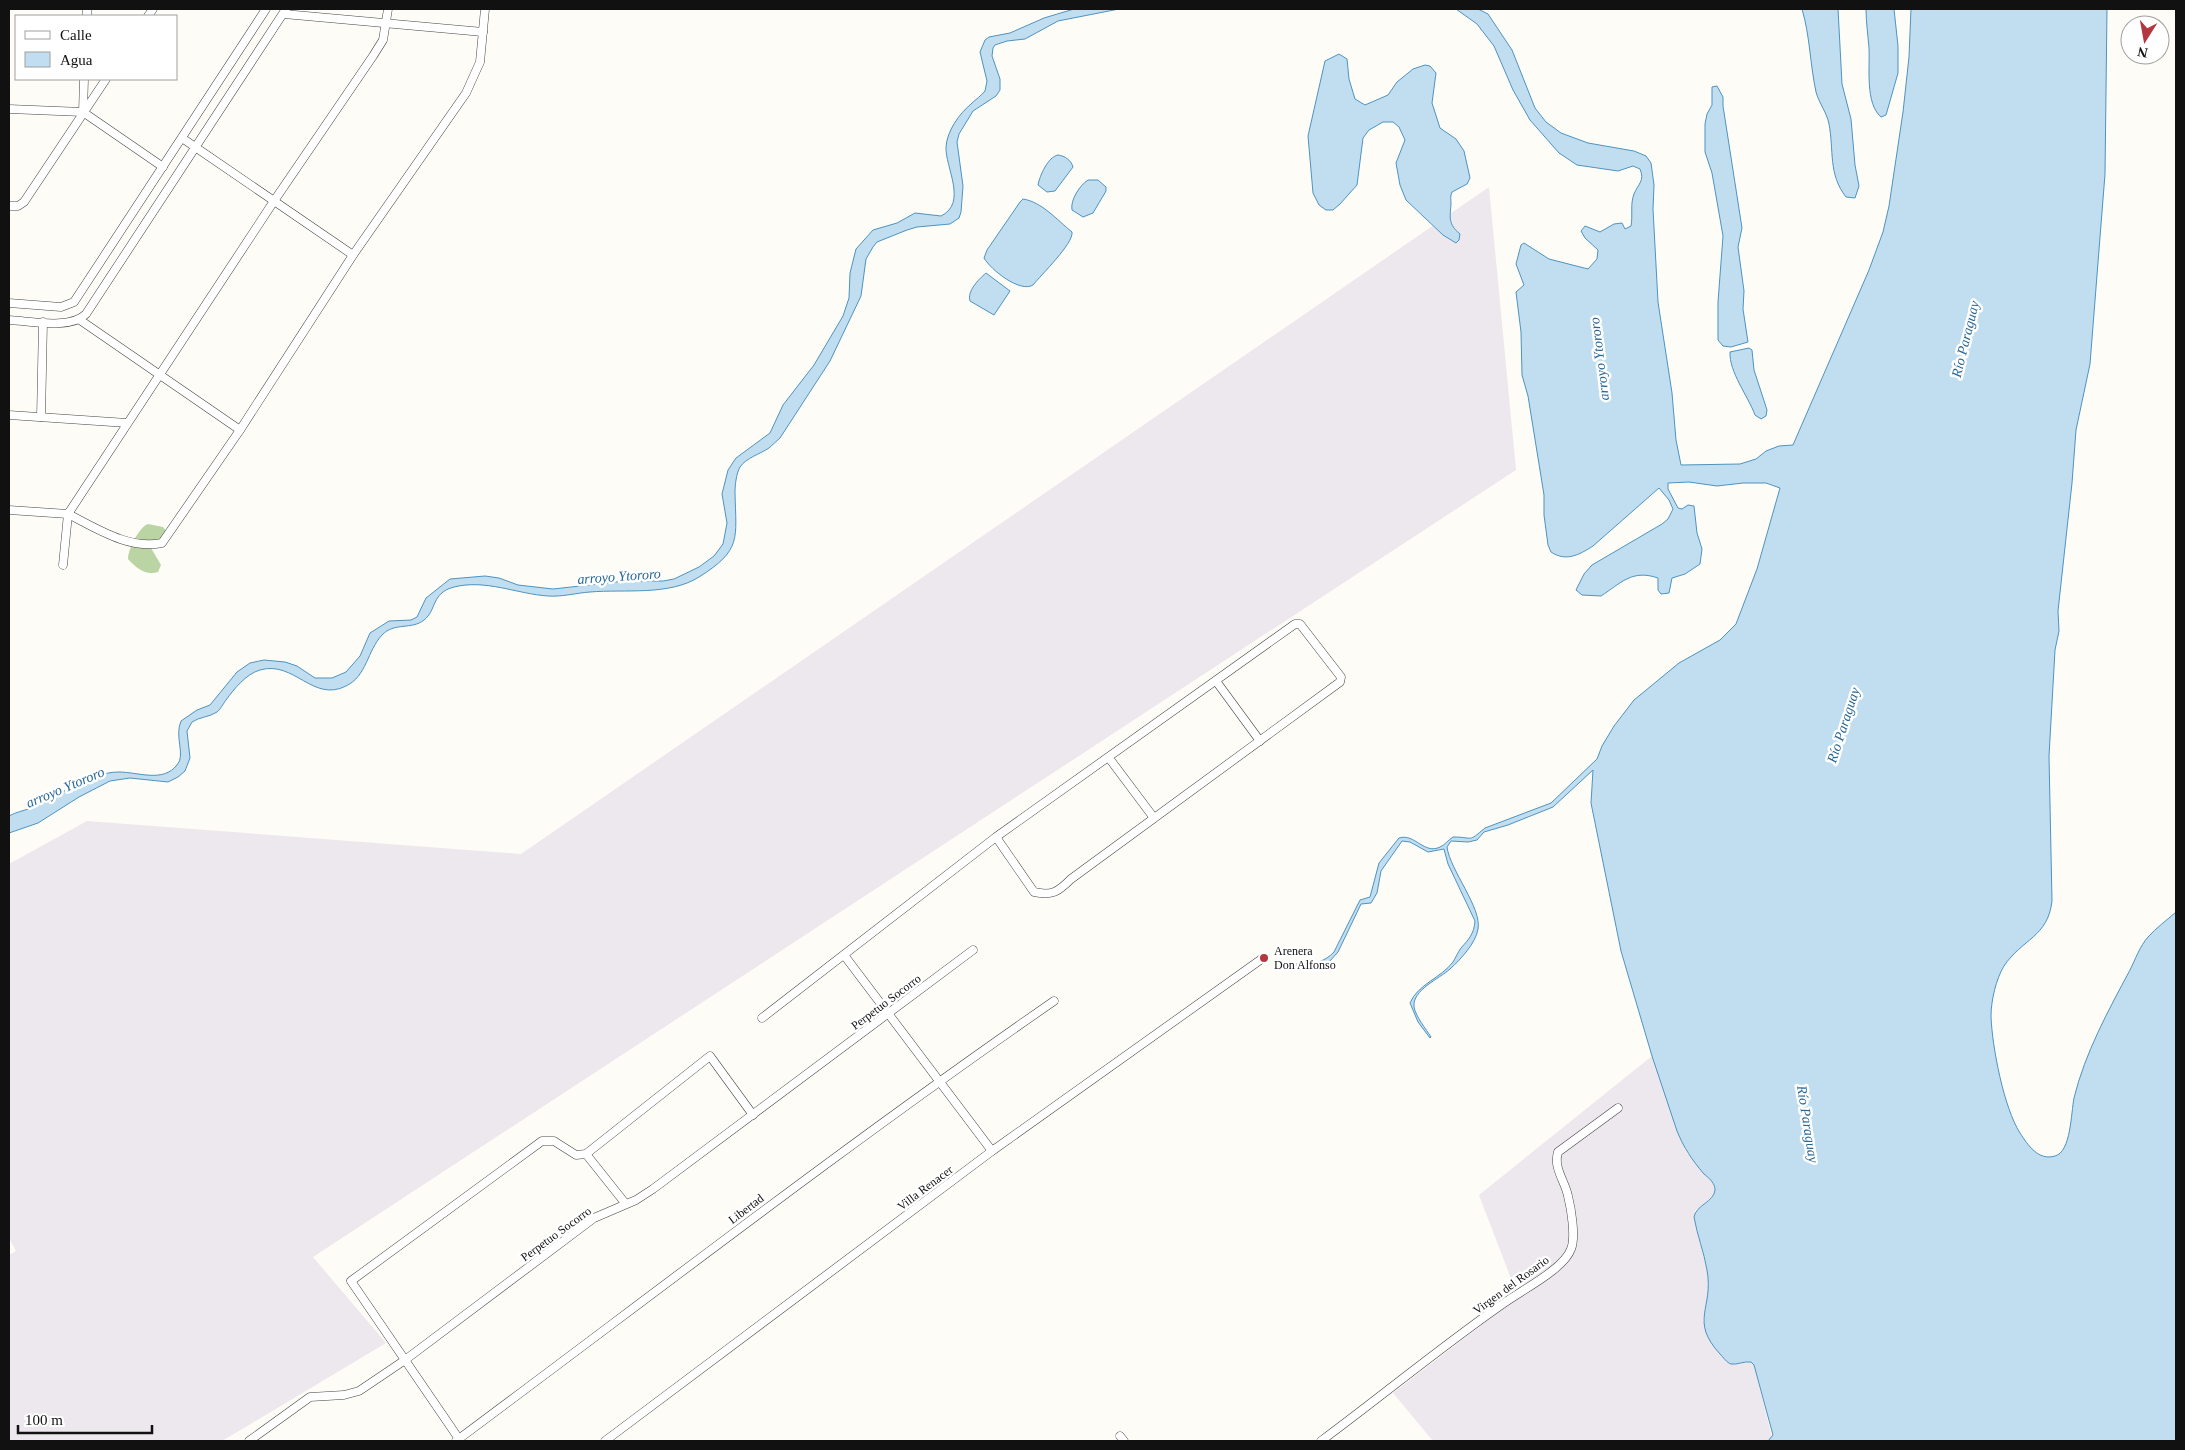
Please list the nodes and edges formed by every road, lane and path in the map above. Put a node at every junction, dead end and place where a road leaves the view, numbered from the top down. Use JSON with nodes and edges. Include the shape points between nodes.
{"nodes":[{"id":1,"x":266,"y":9,"type":"edge"},
{"id":2,"x":388,"y":9,"type":"edge"},
{"id":3,"x":485,"y":9,"type":"edge"},
{"id":4,"x":285,"y":12,"type":"edge"},
{"id":5,"x":387,"y":23,"type":"junction"},
{"id":6,"x":484,"y":32,"type":"junction"},
{"id":7,"x":84,"y":80,"type":"edge"},
{"id":8,"x":105,"y":80,"type":"edge"},
{"id":9,"x":9,"y":109,"type":"edge"},
{"id":10,"x":83,"y":112,"type":"junction"},
{"id":11,"x":182,"y":138,"type":"junction"},
{"id":12,"x":195,"y":148,"type":"junction"},
{"id":13,"x":163,"y":167,"type":"junction"},
{"id":14,"x":274,"y":201,"type":"junction"},
{"id":15,"x":9,"y":206,"type":"edge"},
{"id":16,"x":353,"y":255,"type":"junction"},
{"id":17,"x":74,"y":302,"type":"junction"},
{"id":18,"x":9,"y":303,"type":"edge"},
{"id":19,"x":65,"y":306,"type":"junction"},
{"id":20,"x":83,"y":317,"type":"junction"},
{"id":21,"x":9,"y":320,"type":"edge"},
{"id":22,"x":43,"y":322,"type":"junction"},
{"id":23,"x":68,"y":323,"type":"junction"},
{"id":24,"x":160,"y":374,"type":"junction"},
{"id":25,"x":9,"y":415,"type":"edge"},
{"id":26,"x":41,"y":417,"type":"junction"},
{"id":27,"x":127,"y":423,"type":"junction"},
{"id":28,"x":240,"y":430,"type":"junction"},
{"id":29,"x":9,"y":510,"type":"edge"},
{"id":30,"x":68,"y":514,"type":"junction"},
{"id":31,"x":63,"y":565,"type":"dead end"},
{"id":32,"x":1216,"y":681,"type":"junction"},
{"id":33,"x":1260,"y":741,"type":"junction"},
{"id":34,"x":1110,"y":758,"type":"junction"},
{"id":35,"x":1154,"y":818,"type":"junction"},
{"id":36,"x":996,"y":837,"type":"junction"},
{"id":37,"x":974,"y":950,"type":"dead end"},
{"id":38,"x":844,"y":954,"type":"junction"},
{"id":39,"x":1263,"y":958,"type":"dead end"},
{"id":40,"x":1054,"y":1001,"type":"dead end"},
{"id":41,"x":890,"y":1014,"type":"junction"},
{"id":42,"x":762,"y":1018,"type":"dead end"},
{"id":43,"x":939,"y":1080,"type":"junction"},
{"id":44,"x":1618,"y":1108,"type":"dead end"},
{"id":45,"x":753,"y":1115,"type":"junction"},
{"id":46,"x":992,"y":1151,"type":"junction"},
{"id":47,"x":586,"y":1154,"type":"junction"},
{"id":48,"x":625,"y":1203,"type":"junction"},
{"id":49,"x":405,"y":1360,"type":"junction"},
{"id":50,"x":458,"y":1440,"type":"edge"},
{"id":51,"x":249,"y":1441,"type":"edge"},
{"id":52,"x":605,"y":1441,"type":"edge"},
{"id":53,"x":1322,"y":1441,"type":"edge"}],
"edges":[{"from":1,"to":11,"type":"street"},
{"from":2,"to":5,"type":"street"},
{"from":3,"to":6,"type":"street"},
{"from":4,"to":5,"type":"street"},
{"from":4,"to":12,"type":"street"},
{"from":5,"to":6,"type":"street"},
{"from":5,"to":14,"type":"street","via":[[383,40],[373,56]]},
{"from":6,"to":16,"type":"street","via":[[480,62],[466,93]]},
{"from":7,"to":10,"type":"street"},
{"from":8,"to":10,"type":"street"},
{"from":9,"to":10,"type":"street"},
{"from":10,"to":13,"type":"street"},
{"from":10,"to":15,"type":"street","via":[[24,202]]},
{"from":11,"to":12,"type":"street"},
{"from":11,"to":13,"type":"street"},
{"from":12,"to":14,"type":"street"},
{"from":12,"to":20,"type":"street"},
{"from":13,"to":17,"type":"street"},
{"from":14,"to":16,"type":"street"},
{"from":14,"to":24,"type":"street"},
{"from":16,"to":28,"type":"street"},
{"from":17,"to":19,"type":"street"},
{"from":17,"to":20,"type":"street"},
{"from":18,"to":19,"type":"street"},
{"from":19,"to":23,"type":"street"},
{"from":20,"to":23,"type":"street"},
{"from":20,"to":24,"type":"street"},
{"from":21,"to":22,"type":"street"},
{"from":22,"to":23,"type":"street"},
{"from":22,"to":26,"type":"street"},
{"from":24,"to":27,"type":"street"},
{"from":24,"to":28,"type":"street"},
{"from":25,"to":26,"type":"street"},
{"from":26,"to":27,"type":"street"},
{"from":27,"to":30,"type":"street"},
{"from":28,"to":30,"type":"street","via":[[162,543],[149,546],[133,543]]},
{"from":29,"to":30,"type":"street"},
{"from":30,"to":31,"type":"street"},
{"from":32,"to":33,"type":"street"},
{"from":32,"to":33,"type":"street","via":[[1298,623],[1341,678],[1340,682]]},
{"from":32,"to":34,"type":"street"},
{"from":33,"to":35,"type":"street"},
{"from":34,"to":35,"type":"street"},
{"from":34,"to":36,"type":"street"},
{"from":35,"to":36,"type":"street","via":[[1062,888],[1048,895],[1034,892]]},
{"from":36,"to":38,"type":"street"},
{"from":37,"to":41,"type":"street","name":"Perpetuo Socorro"},
{"from":38,"to":41,"type":"street"},
{"from":38,"to":42,"type":"street"},
{"from":39,"to":46,"type":"street","name":"Villa Renacer"},
{"from":40,"to":43,"type":"street","name":"Libertad"},
{"from":41,"to":43,"type":"street"},
{"from":41,"to":45,"type":"street","name":"Perpetuo Socorro"},
{"from":43,"to":46,"type":"street"},
{"from":43,"to":50,"type":"street","name":"Libertad"},
{"from":44,"to":53,"type":"street","name":"Virgen del Rosario","via":[[1558,1152],[1556,1159],[1568,1195],[1572,1222],[1572,1246],[1568,1256]]},
{"from":45,"to":47,"type":"street","via":[[710,1056]]},
{"from":45,"to":48,"type":"street","name":"Perpetuo Socorro","via":[[653,1189]]},
{"from":46,"to":52,"type":"street","name":"Villa Renacer"},
{"from":47,"to":48,"type":"street"},
{"from":47,"to":49,"type":"street","via":[[576,1155],[554,1141],[542,1141],[351,1281]]},
{"from":48,"to":49,"type":"street","name":"Perpetuo Socorro","via":[[594,1218]]},
{"from":49,"to":50,"type":"street"},
{"from":49,"to":51,"type":"street","name":"Perpetuo Socorro","via":[[359,1391],[310,1397]]}]}
